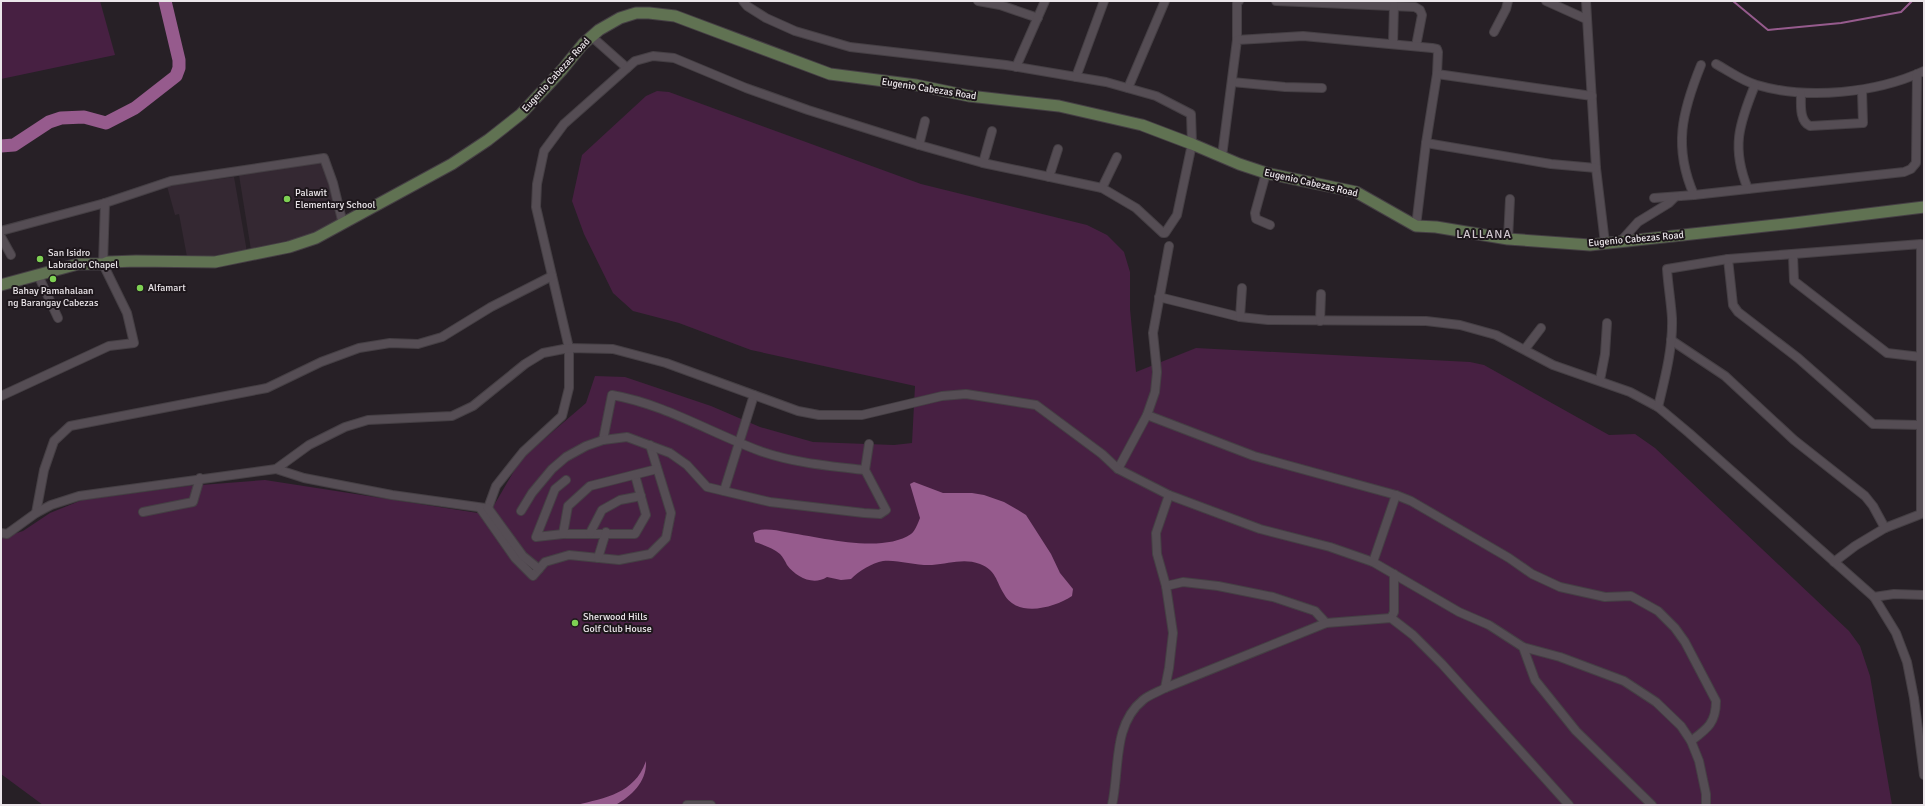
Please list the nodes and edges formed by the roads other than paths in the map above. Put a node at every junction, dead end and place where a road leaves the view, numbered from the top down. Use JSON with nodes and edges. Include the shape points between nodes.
{"nodes":[{"id":1,"x":743,"y":1,"type":"edge"},
{"id":2,"x":978,"y":1,"type":"edge"},
{"id":3,"x":1045,"y":1,"type":"edge"},
{"id":4,"x":1104,"y":1,"type":"edge"},
{"id":5,"x":1165,"y":1,"type":"edge"},
{"id":6,"x":1239,"y":1,"type":"edge"},
{"id":7,"x":1276,"y":1,"type":"edge"},
{"id":8,"x":1508,"y":1,"type":"edge"},
{"id":9,"x":1546,"y":1,"type":"edge"},
{"id":10,"x":1586,"y":1,"type":"edge"},
{"id":11,"x":1394,"y":6,"type":"junction"},
{"id":12,"x":1038,"y":18,"type":"junction"},
{"id":13,"x":1586,"y":19,"type":"junction"},
{"id":14,"x":1494,"y":32,"type":"dead end"},
{"id":15,"x":591,"y":36,"type":"junction"},
{"id":16,"x":1237,"y":40,"type":"junction"},
{"id":17,"x":1393,"y":44,"type":"junction"},
{"id":18,"x":1416,"y":46,"type":"junction"},
{"id":19,"x":1716,"y":64,"type":"dead end"},
{"id":20,"x":1702,"y":65,"type":"dead end"},
{"id":21,"x":1016,"y":67,"type":"junction"},
{"id":22,"x":627,"y":68,"type":"junction"},
{"id":23,"x":1921,"y":73,"type":"edge"},
{"id":24,"x":1437,"y":74,"type":"junction"},
{"id":25,"x":1076,"y":77,"type":"junction"},
{"id":26,"x":1232,"y":82,"type":"junction"},
{"id":27,"x":1755,"y":85,"type":"junction"},
{"id":28,"x":1128,"y":88,"type":"junction"},
{"id":29,"x":1322,"y":88,"type":"dead end"},
{"id":30,"x":1862,"y":90,"type":"junction"},
{"id":31,"x":1801,"y":93,"type":"junction"},
{"id":32,"x":1592,"y":96,"type":"junction"},
{"id":33,"x":925,"y":121,"type":"dead end"},
{"id":34,"x":992,"y":131,"type":"dead end"},
{"id":35,"x":1426,"y":143,"type":"junction"},
{"id":36,"x":1192,"y":144,"type":"junction"},
{"id":37,"x":919,"y":145,"type":"junction"},
{"id":38,"x":1058,"y":149,"type":"dead end"},
{"id":39,"x":1222,"y":156,"type":"junction"},
{"id":40,"x":1117,"y":157,"type":"dead end"},
{"id":41,"x":983,"y":164,"type":"junction"},
{"id":42,"x":1596,"y":168,"type":"junction"},
{"id":43,"x":1266,"y":173,"type":"junction"},
{"id":44,"x":1049,"y":176,"type":"junction"},
{"id":45,"x":1102,"y":188,"type":"junction"},
{"id":46,"x":1748,"y":189,"type":"junction"},
{"id":47,"x":1694,"y":195,"type":"junction"},
{"id":48,"x":1675,"y":197,"type":"junction"},
{"id":49,"x":1654,"y":198,"type":"dead end"},
{"id":50,"x":1510,"y":199,"type":"dead end"},
{"id":51,"x":105,"y":204,"type":"junction"},
{"id":52,"x":1924,"y":207,"type":"edge"},
{"id":53,"x":343,"y":224,"type":"junction"},
{"id":54,"x":1270,"y":225,"type":"dead end"},
{"id":55,"x":1416,"y":226,"type":"junction"},
{"id":56,"x":1,"y":231,"type":"edge"},
{"id":57,"x":1,"y":237,"type":"edge"},
{"id":58,"x":1508,"y":239,"type":"junction"},
{"id":59,"x":1621,"y":241,"type":"junction"},
{"id":60,"x":1605,"y":243,"type":"junction"},
{"id":61,"x":1169,"y":246,"type":"dead end"},
{"id":62,"x":11,"y":255,"type":"dead end"},
{"id":63,"x":1793,"y":255,"type":"junction"},
{"id":64,"x":1728,"y":259,"type":"junction"},
{"id":65,"x":103,"y":264,"type":"junction"},
{"id":66,"x":38,"y":275,"type":"junction"},
{"id":67,"x":552,"y":276,"type":"junction"},
{"id":68,"x":1,"y":285,"type":"edge"},
{"id":69,"x":1242,"y":288,"type":"dead end"},
{"id":70,"x":1321,"y":294,"type":"dead end"},
{"id":71,"x":1159,"y":297,"type":"junction"},
{"id":72,"x":1240,"y":317,"type":"junction"},
{"id":73,"x":58,"y":318,"type":"dead end"},
{"id":74,"x":1320,"y":321,"type":"junction"},
{"id":75,"x":1607,"y":323,"type":"dead end"},
{"id":76,"x":1541,"y":328,"type":"dead end"},
{"id":77,"x":1671,"y":340,"type":"junction"},
{"id":78,"x":569,"y":348,"type":"junction"},
{"id":79,"x":1525,"y":349,"type":"junction"},
{"id":80,"x":1921,"y":357,"type":"junction"},
{"id":81,"x":1600,"y":380,"type":"junction"},
{"id":82,"x":754,"y":395,"type":"junction"},
{"id":83,"x":1,"y":396,"type":"edge"},
{"id":84,"x":1658,"y":407,"type":"junction"},
{"id":85,"x":1147,"y":415,"type":"junction"},
{"id":86,"x":1920,"y":425,"type":"junction"},
{"id":87,"x":604,"y":440,"type":"junction"},
{"id":88,"x":739,"y":442,"type":"junction"},
{"id":89,"x":869,"y":444,"type":"dead end"},
{"id":90,"x":650,"y":445,"type":"junction"},
{"id":91,"x":276,"y":469,"type":"junction"},
{"id":92,"x":657,"y":469,"type":"junction"},
{"id":93,"x":1118,"y":469,"type":"junction"},
{"id":94,"x":866,"y":470,"type":"junction"},
{"id":95,"x":635,"y":475,"type":"junction"},
{"id":96,"x":200,"y":478,"type":"junction"},
{"id":97,"x":566,"y":480,"type":"dead end"},
{"id":98,"x":724,"y":491,"type":"junction"},
{"id":99,"x":1169,"y":495,"type":"junction"},
{"id":100,"x":1396,"y":495,"type":"junction"},
{"id":101,"x":641,"y":496,"type":"junction"},
{"id":102,"x":484,"y":508,"type":"junction"},
{"id":103,"x":522,"y":511,"type":"dead end"},
{"id":104,"x":143,"y":512,"type":"dead end"},
{"id":105,"x":36,"y":513,"type":"junction"},
{"id":106,"x":1885,"y":528,"type":"junction"},
{"id":107,"x":606,"y":532,"type":"junction"},
{"id":108,"x":1,"y":533,"type":"edge"},
{"id":109,"x":590,"y":533,"type":"junction"},
{"id":110,"x":563,"y":534,"type":"junction"},
{"id":111,"x":598,"y":558,"type":"junction"},
{"id":112,"x":1374,"y":562,"type":"junction"},
{"id":113,"x":1834,"y":562,"type":"junction"},
{"id":114,"x":539,"y":569,"type":"junction"},
{"id":115,"x":1394,"y":574,"type":"junction"},
{"id":116,"x":1166,"y":586,"type":"junction"},
{"id":117,"x":1924,"y":595,"type":"edge"},
{"id":118,"x":1874,"y":597,"type":"junction"},
{"id":119,"x":1392,"y":618,"type":"junction"},
{"id":120,"x":1326,"y":623,"type":"junction"},
{"id":121,"x":1523,"y":647,"type":"junction"},
{"id":122,"x":1164,"y":688,"type":"junction"},
{"id":123,"x":1691,"y":741,"type":"junction"},
{"id":124,"x":1924,"y":775,"type":"edge"},
{"id":125,"x":688,"y":805,"type":"edge"},
{"id":126,"x":711,"y":805,"type":"edge"},
{"id":127,"x":1112,"y":805,"type":"edge"},
{"id":128,"x":1569,"y":805,"type":"edge"},
{"id":129,"x":1652,"y":805,"type":"edge"},
{"id":130,"x":1706,"y":805,"type":"edge"}],
"edges":[{"from":1,"to":21,"type":"street","via":[[766,18],[794,31],[850,47]]},
{"from":2,"to":12,"type":"street","via":[[1000,5]]},
{"from":3,"to":12,"type":"street"},
{"from":4,"to":25,"type":"street"},
{"from":5,"to":28,"type":"street"},
{"from":6,"to":16,"type":"street"},
{"from":7,"to":11,"type":"street"},
{"from":8,"to":14,"type":"street"},
{"from":9,"to":13,"type":"street"},
{"from":10,"to":13,"type":"street"},
{"from":11,"to":17,"type":"street"},
{"from":11,"to":18,"type":"street","via":[[1415,7],[1422,12]]},
{"from":12,"to":21,"type":"street"},
{"from":13,"to":32,"type":"street"},
{"from":15,"to":22,"type":"street"},
{"from":15,"to":36,"type":"street","name":"Eugenio Cabezas Road","via":[[627,15],[649,13],[675,16],[830,74],[916,85],[969,96],[1059,106],[1142,125]]},
{"from":15,"to":53,"type":"street","name":"Eugenio Cabezas Road","via":[[521,114],[488,140],[452,164]]},
{"from":16,"to":17,"type":"street","via":[[1303,36]]},
{"from":16,"to":26,"type":"street"},
{"from":17,"to":18,"type":"street"},
{"from":18,"to":24,"type":"street","via":[[1438,51]]},
{"from":19,"to":27,"type":"street"},
{"from":20,"to":47,"type":"street","via":[[1690,91],[1683,120],[1682,148],[1685,174]]},
{"from":21,"to":25,"type":"street"},
{"from":22,"to":37,"type":"street","via":[[635,61],[653,56],[674,58],[746,88]]},
{"from":22,"to":67,"type":"street","via":[[564,124],[544,151],[537,184],[536,207]]},
{"from":23,"to":30,"type":"street"},
{"from":23,"to":46,"type":"street","via":[[1916,164],[1911,169],[1904,172]]},
{"from":24,"to":32,"type":"street"},
{"from":24,"to":35,"type":"street"},
{"from":25,"to":28,"type":"street"},
{"from":26,"to":29,"type":"street"},
{"from":26,"to":39,"type":"street"},
{"from":27,"to":31,"type":"street"},
{"from":27,"to":46,"type":"street","via":[[1742,116],[1738,135],[1741,172]]},
{"from":28,"to":36,"type":"street","via":[[1156,96],[1191,114]]},
{"from":30,"to":31,"type":"street"},
{"from":30,"to":31,"type":"street","via":[[1863,122],[1810,126],[1806,125],[1803,119]]},
{"from":32,"to":42,"type":"street"},
{"from":33,"to":37,"type":"street"},
{"from":34,"to":41,"type":"street"},
{"from":35,"to":42,"type":"street","via":[[1552,164]]},
{"from":35,"to":55,"type":"street"},
{"from":36,"to":39,"type":"street","name":"Eugenio Cabezas Road"},
{"from":36,"to":45,"type":"street","via":[[1177,215],[1165,233],[1136,208]]},
{"from":37,"to":41,"type":"street"},
{"from":38,"to":44,"type":"street"},
{"from":39,"to":43,"type":"street","name":"Eugenio Cabezas Road"},
{"from":40,"to":45,"type":"street"},
{"from":41,"to":44,"type":"street"},
{"from":42,"to":60,"type":"street"},
{"from":43,"to":54,"type":"street","via":[[1255,213],[1256,219]]},
{"from":43,"to":55,"type":"street","name":"Eugenio Cabezas Road","via":[[1356,192]]},
{"from":44,"to":45,"type":"street"},
{"from":46,"to":47,"type":"street"},
{"from":47,"to":48,"type":"street"},
{"from":48,"to":49,"type":"street"},
{"from":48,"to":59,"type":"street","via":[[1638,222]]},
{"from":50,"to":58,"type":"street"},
{"from":51,"to":53,"type":"street","via":[[171,181],[324,158]]},
{"from":51,"to":56,"type":"street"},
{"from":51,"to":65,"type":"street"},
{"from":52,"to":59,"type":"street","name":"Eugenio Cabezas Road"},
{"from":53,"to":65,"type":"street","name":"Eugenio Cabezas Road","via":[[316,238],[290,247],[215,262],[136,261]]},
{"from":55,"to":58,"type":"street","name":"Eugenio Cabezas Road"},
{"from":57,"to":62,"type":"street"},
{"from":58,"to":60,"type":"street","name":"Eugenio Cabezas Road"},
{"from":59,"to":60,"type":"street","name":"Eugenio Cabezas Road"},
{"from":61,"to":71,"type":"street"},
{"from":63,"to":64,"type":"street"},
{"from":63,"to":80,"type":"street","via":[[1793,282],[1887,353]]},
{"from":63,"to":80,"type":"street","via":[[1920,244]]},
{"from":64,"to":77,"type":"street","via":[[1667,268],[1672,318]]},
{"from":64,"to":86,"type":"street","via":[[1733,305],[1738,312],[1798,358],[1873,424]]},
{"from":65,"to":66,"type":"street","name":"Eugenio Cabezas Road","via":[[78,264]]},
{"from":65,"to":83,"type":"street","via":[[126,314],[134,343],[109,346]]},
{"from":66,"to":68,"type":"street","name":"Eugenio Cabezas Road"},
{"from":66,"to":73,"type":"street"},
{"from":67,"to":78,"type":"street"},
{"from":67,"to":105,"type":"street","via":[[491,307],[442,337],[418,344],[390,343],[359,348],[321,362],[267,388],[70,426],[54,441],[44,470]]},
{"from":69,"to":72,"type":"street"},
{"from":70,"to":74,"type":"street"},
{"from":71,"to":72,"type":"street"},
{"from":71,"to":85,"type":"street","via":[[1153,333],[1157,372],[1155,392]]},
{"from":72,"to":74,"type":"street"},
{"from":74,"to":79,"type":"street","via":[[1426,321],[1460,324]]},
{"from":75,"to":81,"type":"street"},
{"from":76,"to":79,"type":"street"},
{"from":77,"to":84,"type":"street"},
{"from":77,"to":106,"type":"street","via":[[1725,376],[1794,440],[1864,496],[1873,506]]},
{"from":78,"to":82,"type":"street","via":[[613,350],[658,361]]},
{"from":78,"to":91,"type":"street","via":[[543,353],[525,364],[473,406],[452,416],[368,420],[345,427],[309,445]]},
{"from":78,"to":102,"type":"street","via":[[569,388],[562,416],[523,452],[496,486]]},
{"from":79,"to":81,"type":"street","via":[[1553,364]]},
{"from":80,"to":86,"type":"street"},
{"from":81,"to":84,"type":"street"},
{"from":82,"to":88,"type":"street"},
{"from":82,"to":93,"type":"street","via":[[798,411],[819,415],[862,415],[942,396],[966,394],[1036,404]]},
{"from":84,"to":113,"type":"street"},
{"from":85,"to":93,"type":"street"},
{"from":85,"to":100,"type":"street","via":[[1254,456]]},
{"from":86,"to":106,"type":"street","via":[[1921,514]]},
{"from":87,"to":88,"type":"street","via":[[612,395],[658,408]]},
{"from":87,"to":90,"type":"street","via":[[627,437]]},
{"from":87,"to":103,"type":"street","via":[[566,457],[552,469],[532,493]]},
{"from":88,"to":94,"type":"street","via":[[798,461]]},
{"from":88,"to":98,"type":"street"},
{"from":89,"to":94,"type":"street"},
{"from":90,"to":92,"type":"street"},
{"from":90,"to":98,"type":"street","via":[[670,453],[687,465],[707,487]]},
{"from":91,"to":96,"type":"street"},
{"from":91,"to":102,"type":"street","via":[[304,478],[392,495]]},
{"from":92,"to":95,"type":"street"},
{"from":92,"to":111,"type":"street","via":[[671,512],[666,538],[650,554],[619,560]]},
{"from":93,"to":99,"type":"street"},
{"from":94,"to":98,"type":"street","via":[[886,510],[880,514],[770,502]]},
{"from":95,"to":101,"type":"street"},
{"from":95,"to":110,"type":"street","via":[[590,486],[568,506]]},
{"from":96,"to":104,"type":"street","via":[[193,502]]},
{"from":96,"to":105,"type":"street","via":[[79,496]]},
{"from":97,"to":110,"type":"street","via":[[555,489],[536,537]]},
{"from":99,"to":112,"type":"street","via":[[1260,529],[1330,547]]},
{"from":99,"to":116,"type":"street","via":[[1156,533],[1157,554]]},
{"from":100,"to":112,"type":"street"},
{"from":100,"to":123,"type":"street","via":[[1411,501],[1532,574],[1560,587],[1605,597],[1631,596],[1658,612],[1685,642],[1716,701],[1716,712],[1711,724]]},
{"from":101,"to":107,"type":"street","via":[[646,515],[636,534],[614,535]]},
{"from":101,"to":109,"type":"street","via":[[620,500],[602,510]]},
{"from":102,"to":114,"type":"street","via":[[523,556]]},
{"from":102,"to":114,"type":"street","via":[[515,558],[533,576]]},
{"from":105,"to":108,"type":"street","via":[[7,534]]},
{"from":106,"to":113,"type":"street"},
{"from":107,"to":109,"type":"street"},
{"from":107,"to":111,"type":"street"},
{"from":109,"to":110,"type":"street"},
{"from":111,"to":114,"type":"street","via":[[569,555],[545,562]]},
{"from":112,"to":115,"type":"street"},
{"from":113,"to":118,"type":"street"},
{"from":115,"to":119,"type":"street"},
{"from":115,"to":121,"type":"street"},
{"from":116,"to":120,"type":"street","via":[[1183,582],[1273,597],[1315,611]]},
{"from":116,"to":122,"type":"street","via":[[1173,633]]},
{"from":117,"to":118,"type":"street","via":[[1894,594]]},
{"from":118,"to":124,"type":"street","via":[[1896,633],[1907,662]]},
{"from":119,"to":120,"type":"street"},
{"from":119,"to":128,"type":"street","via":[[1442,664]]},
{"from":120,"to":122,"type":"street"},
{"from":121,"to":123,"type":"street","via":[[1560,657],[1624,681],[1656,702],[1681,726]]},
{"from":121,"to":129,"type":"street","via":[[1535,680],[1576,731]]},
{"from":122,"to":127,"type":"street","via":[[1143,700],[1129,715],[1121,735]]},
{"from":123,"to":130,"type":"street","via":[[1699,761]]},
{"from":125,"to":126,"type":"street"}]}
